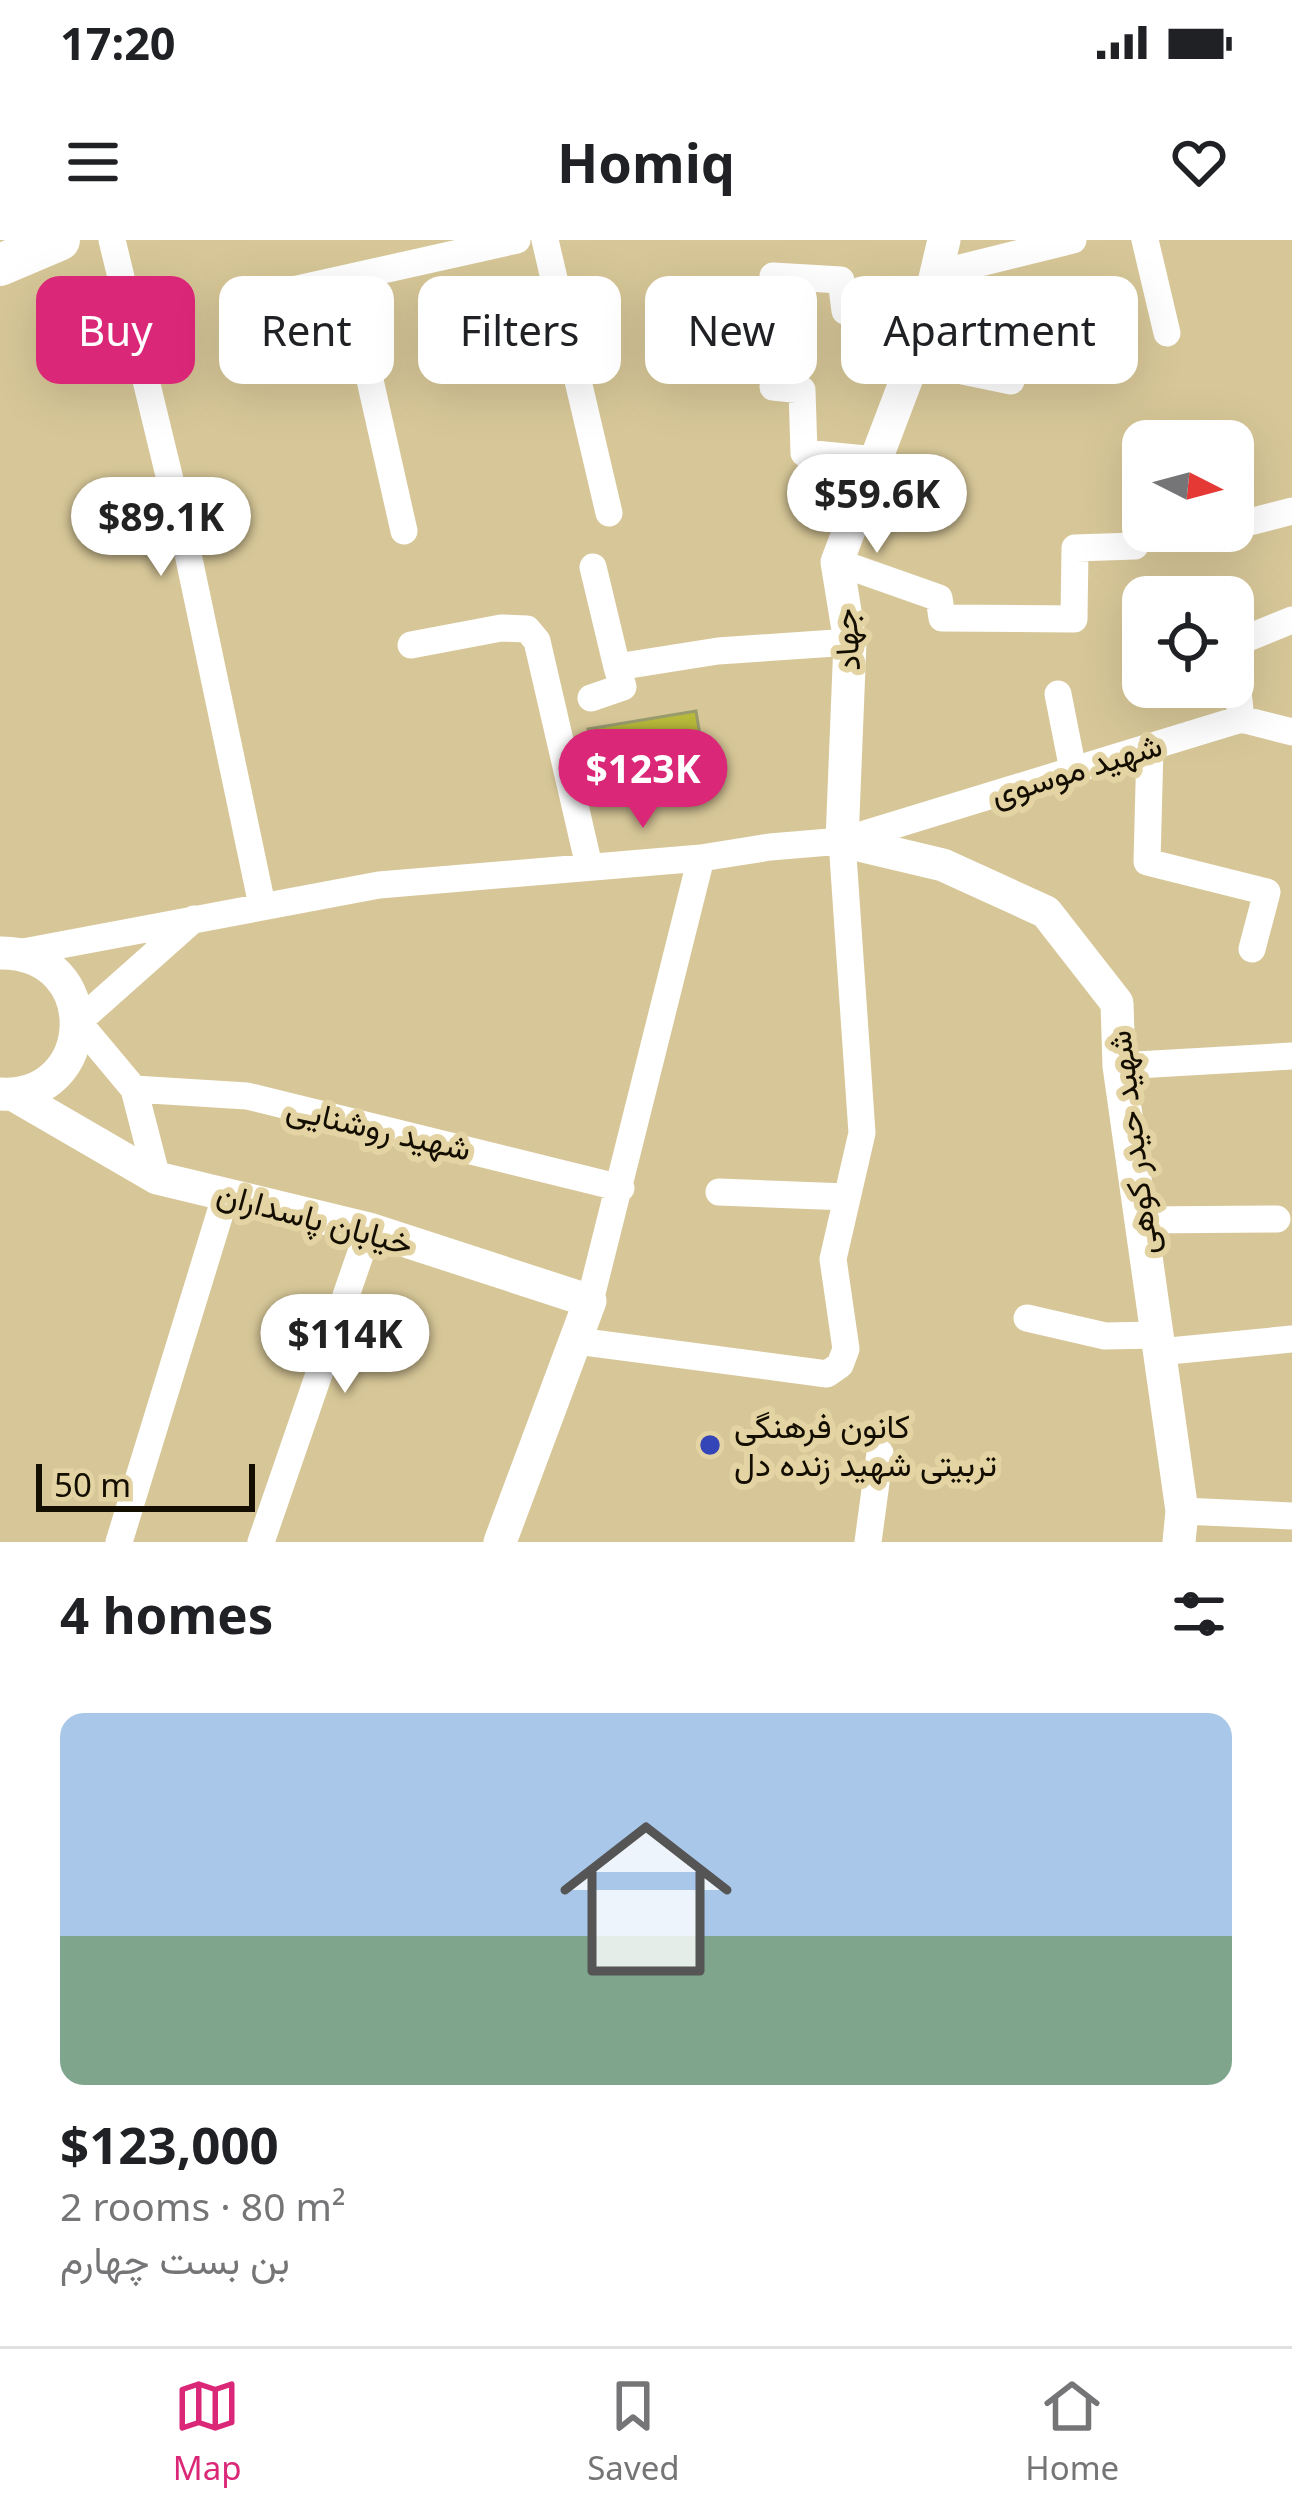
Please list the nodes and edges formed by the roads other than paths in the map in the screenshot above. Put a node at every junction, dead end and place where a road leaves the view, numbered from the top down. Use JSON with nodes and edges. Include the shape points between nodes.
{"nodes":[{"id":1,"x":59,"y":240,"type":"edge"},
{"id":2,"x":112,"y":240,"type":"edge"},
{"id":3,"x":517,"y":240,"type":"edge"},
{"id":4,"x":545,"y":240,"type":"edge"},
{"id":5,"x":944,"y":240,"type":"edge"},
{"id":6,"x":1072,"y":240,"type":"edge"},
{"id":7,"x":1145,"y":240,"type":"edge"},
{"id":8,"x":0,"y":265,"type":"edge"},
{"id":9,"x":936,"y":274,"type":"joint"},
{"id":10,"x":356,"y":276,"type":"edge"},
{"id":11,"x":1167,"y":333,"type":"dead end"},
{"id":12,"x":371,"y":384,"type":"edge"},
{"id":13,"x":904,"y":384,"type":"edge"},
{"id":14,"x":773,"y":387,"type":"dead end"},
{"id":15,"x":876,"y":460,"type":"junction"},
{"id":16,"x":1292,"y":511,"type":"edge"},
{"id":17,"x":609,"y":513,"type":"dead end"},
{"id":18,"x":1254,"y":521,"type":"edge"},
{"id":19,"x":404,"y":531,"type":"dead end"},
{"id":20,"x":1122,"y":546,"type":"edge"},
{"id":21,"x":837,"y":562,"type":"junction"},
{"id":22,"x":593,"y":567,"type":"dead end"},
{"id":23,"x":1292,"y":620,"type":"edge"},
{"id":24,"x":1254,"y":636,"type":"edge"},
{"id":25,"x":850,"y":642,"type":"junction"},
{"id":26,"x":411,"y":645,"type":"dead end"},
{"id":27,"x":617,"y":667,"type":"junction"},
{"id":28,"x":1058,"y":694,"type":"dead end"},
{"id":29,"x":591,"y":698,"type":"dead end"},
{"id":30,"x":1240,"y":708,"type":"edge"},
{"id":31,"x":1241,"y":719,"type":"junction"},
{"id":32,"x":1292,"y":732,"type":"edge"},
{"id":33,"x":1150,"y":747,"type":"junction"},
{"id":34,"x":1072,"y":770,"type":"junction"},
{"id":35,"x":842,"y":841,"type":"junction"},
{"id":36,"x":701,"y":858,"type":"junction"},
{"id":37,"x":589,"y":866,"type":"junction"},
{"id":38,"x":262,"y":905,"type":"junction"},
{"id":39,"x":197,"y":916,"type":"junction"},
{"id":40,"x":1252,"y":949,"type":"dead end"},
{"id":41,"x":9,"y":953,"type":"edge"},
{"id":42,"x":78,"y":1022,"type":"junction"},
{"id":43,"x":1292,"y":1056,"type":"edge"},
{"id":44,"x":1119,"y":1066,"type":"junction"},
{"id":45,"x":134,"y":1090,"type":"junction"},
{"id":46,"x":7,"y":1095,"type":"edge"},
{"id":47,"x":157,"y":1178,"type":"junction"},
{"id":48,"x":621,"y":1188,"type":"junction"},
{"id":49,"x":718,"y":1192,"type":"dead end"},
{"id":50,"x":226,"y":1194,"type":"junction"},
{"id":51,"x":848,"y":1196,"type":"junction"},
{"id":52,"x":1277,"y":1219,"type":"dead end"},
{"id":53,"x":1140,"y":1220,"type":"junction"},
{"id":54,"x":369,"y":1229,"type":"junction"},
{"id":55,"x":590,"y":1301,"type":"junction"},
{"id":56,"x":1027,"y":1318,"type":"dead end"},
{"id":57,"x":1292,"y":1339,"type":"edge"},
{"id":58,"x":578,"y":1342,"type":"junction"},
{"id":59,"x":1158,"y":1343,"type":"junction"},
{"id":60,"x":880,"y":1453,"type":"dead end"},
{"id":61,"x":1292,"y":1516,"type":"edge"},
{"id":62,"x":1180,"y":1526,"type":"edge"},
{"id":63,"x":119,"y":1542,"type":"edge"},
{"id":64,"x":260,"y":1542,"type":"edge"},
{"id":65,"x":500,"y":1542,"type":"edge"},
{"id":66,"x":868,"y":1542,"type":"edge"}],
"edges":[{"from":1,"to":8,"type":"main road"},
{"from":2,"to":38,"type":"street"},
{"from":3,"to":10,"type":"street"},
{"from":4,"to":17,"type":"street"},
{"from":5,"to":9,"type":"street","name":"جهاد"},
{"from":6,"to":9,"type":"street"},
{"from":7,"to":11,"type":"street"},
{"from":12,"to":19,"type":"street"},
{"from":13,"to":15,"type":"street","name":"جهاد"},
{"from":14,"to":15,"type":"street","via":[[802,390],[804,453]]},
{"from":15,"to":21,"type":"street","name":"جهاد"},
{"from":16,"to":18,"type":"street"},
{"from":20,"to":21,"type":"street","via":[[1075,548],[1074,619],[942,618],[939,598]]},
{"from":21,"to":25,"type":"street","name":"جهاد"},
{"from":22,"to":27,"type":"street"},
{"from":23,"to":24,"type":"street"},
{"from":25,"to":27,"type":"street"},
{"from":25,"to":35,"type":"street","name":"جهاد"},
{"from":26,"to":37,"type":"street","via":[[501,628],[527,629],[537,641]]},
{"from":27,"to":29,"type":"street","via":[[623,687]]},
{"from":28,"to":34,"type":"street"},
{"from":30,"to":31,"type":"street"},
{"from":31,"to":32,"type":"street"},
{"from":31,"to":33,"type":"street","name":"شهید موسوی"},
{"from":33,"to":34,"type":"street","name":"شهید موسوی"},
{"from":33,"to":40,"type":"street","via":[[1147,862],[1267,892]]},
{"from":34,"to":35,"type":"street","name":"شهید موسوی"},
{"from":35,"to":36,"type":"street","name":"شهید موسوی"},
{"from":35,"to":44,"type":"street","name":"شهید حیدر کوهی","via":[[944,866],[1046,912],[1117,1003]]},
{"from":35,"to":51,"type":"street","via":[[862,1133]]},
{"from":36,"to":37,"type":"street","name":"شهید موسوی"},
{"from":36,"to":48,"type":"street"},
{"from":37,"to":38,"type":"street","name":"شهید موسوی","via":[[379,885]]},
{"from":38,"to":39,"type":"street","name":"شهید موسوی"},
{"from":39,"to":41,"type":"street","name":"شهید موسوی"},
{"from":39,"to":42,"type":"street"},
{"from":41,"to":42,"type":"street","via":[[60,976]]},
{"from":42,"to":45,"type":"street"},
{"from":42,"to":46,"type":"street","via":[[60,1071]]},
{"from":43,"to":44,"type":"street"},
{"from":44,"to":53,"type":"street","name":"شهید حیدر کوهی"},
{"from":45,"to":47,"type":"street"},
{"from":45,"to":48,"type":"street","name":"شهید روشنایی","via":[[247,1096]]},
{"from":46,"to":47,"type":"street","name":"خیابان پاسداران"},
{"from":47,"to":50,"type":"street","name":"خیابان پاسداران"},
{"from":48,"to":55,"type":"street"},
{"from":49,"to":51,"type":"street"},
{"from":50,"to":54,"type":"street","name":"خیابان پاسداران"},
{"from":50,"to":63,"type":"street"},
{"from":51,"to":58,"type":"street","via":[[833,1259],[846,1349],[827,1374]]},
{"from":52,"to":53,"type":"street"},
{"from":53,"to":59,"type":"street","name":"شهید حیدر کوهی"},
{"from":54,"to":55,"type":"street","name":"خیابان پاسداران"},
{"from":54,"to":64,"type":"street"},
{"from":55,"to":58,"type":"street"},
{"from":56,"to":59,"type":"street"},
{"from":57,"to":59,"type":"street"},
{"from":58,"to":65,"type":"street"},
{"from":59,"to":62,"type":"street","name":"شهید حیدر کوهی"},
{"from":60,"to":66,"type":"street"},
{"from":61,"to":62,"type":"street"}]}
